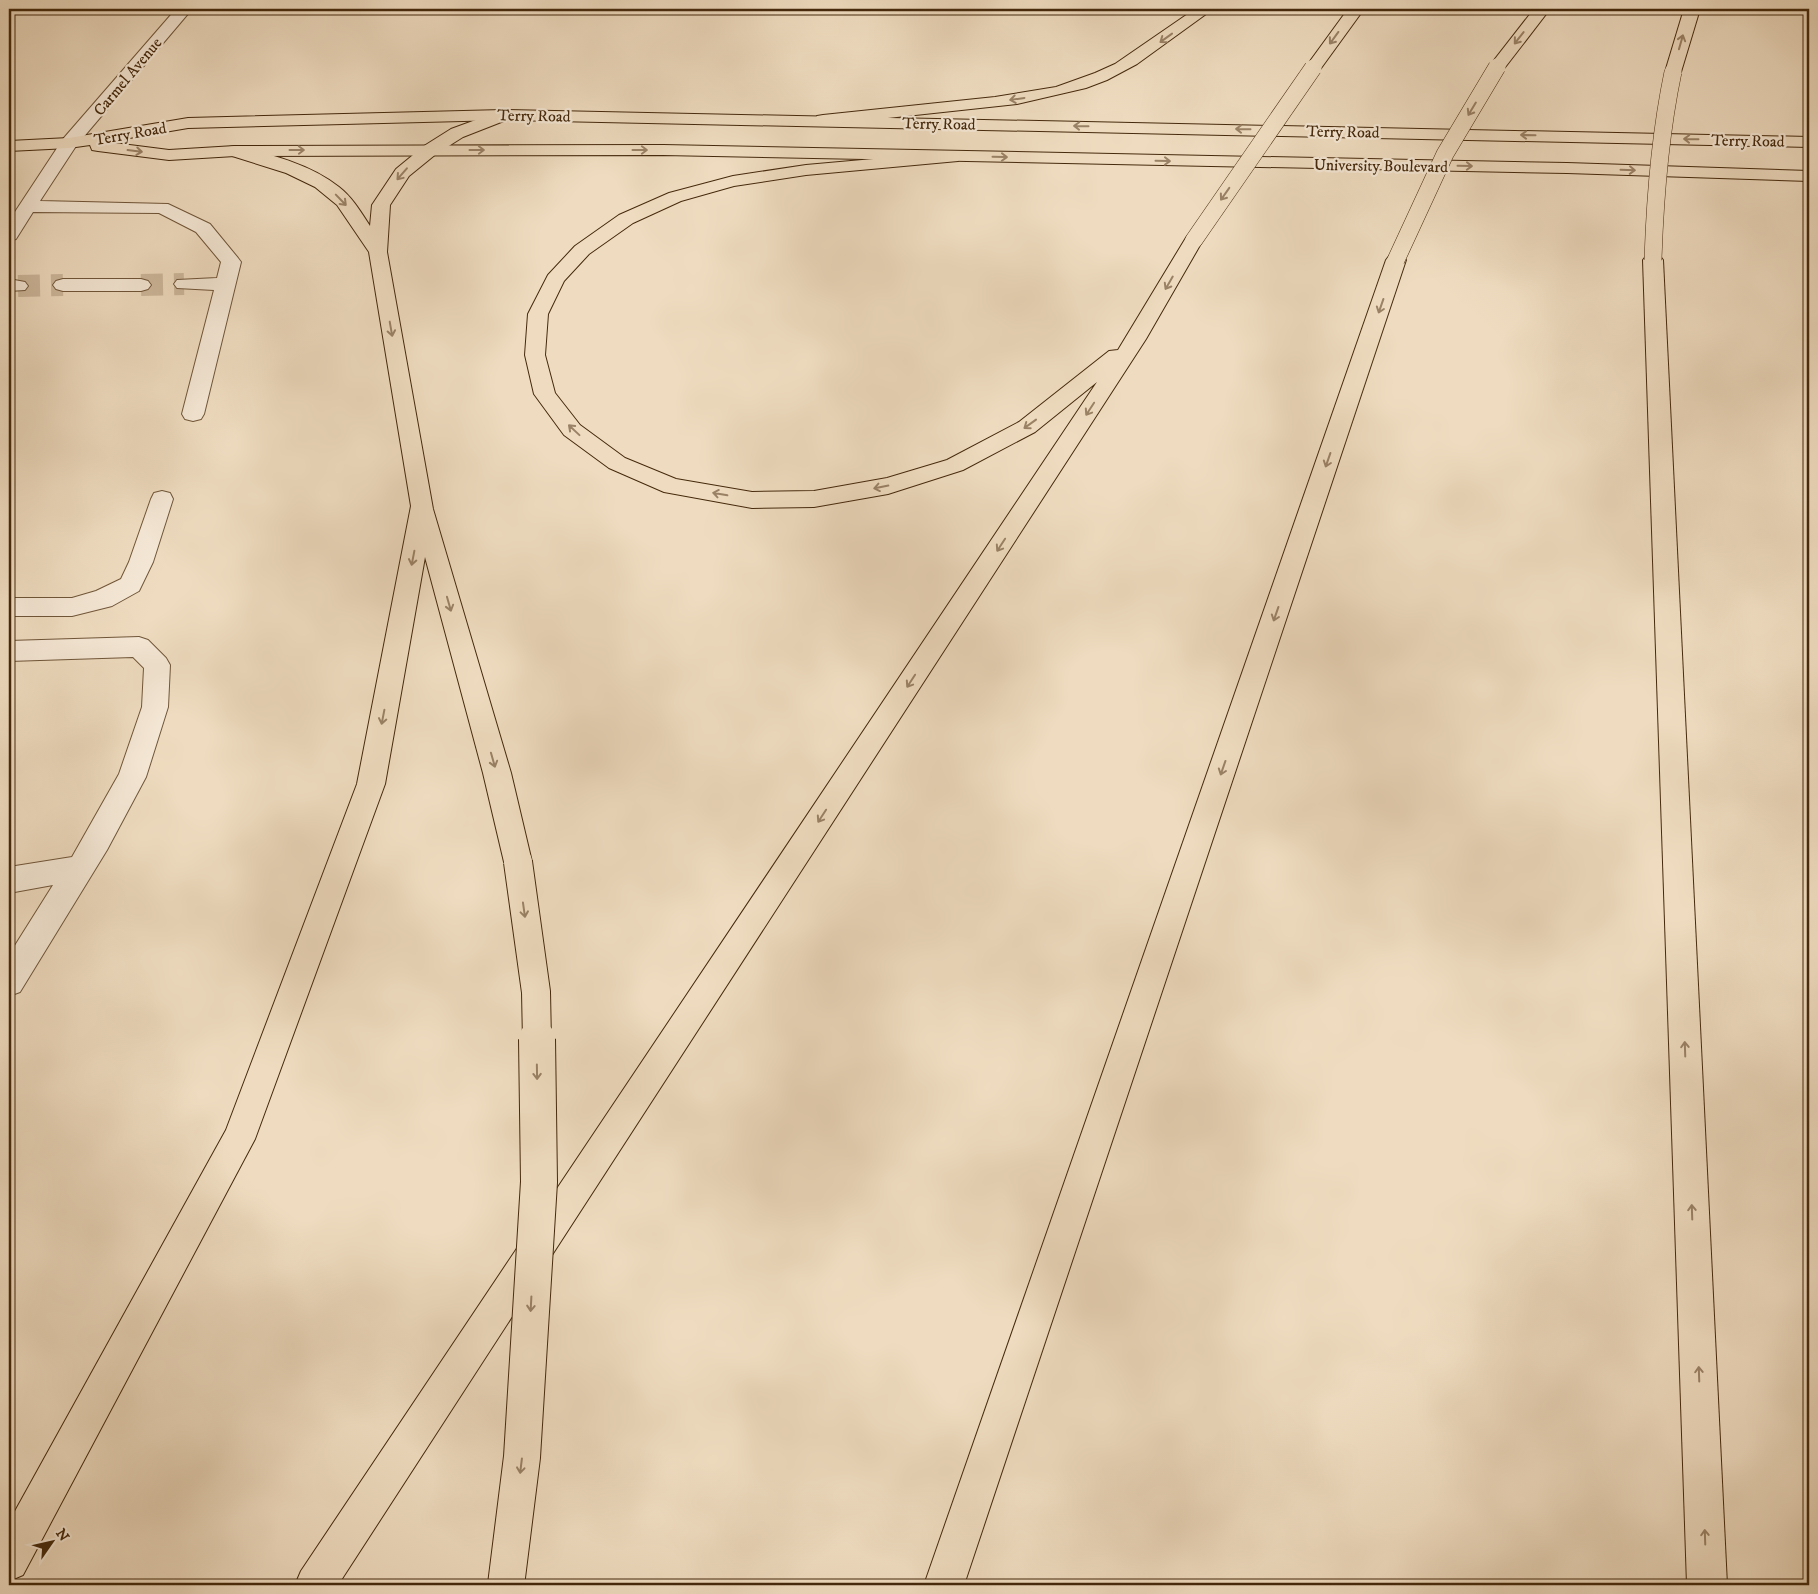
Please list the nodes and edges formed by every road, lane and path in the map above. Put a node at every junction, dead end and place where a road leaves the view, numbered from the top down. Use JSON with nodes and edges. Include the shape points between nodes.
{"nodes":[{"id":1,"x":184,"y":9,"type":"edge"},
{"id":2,"x":1205,"y":9,"type":"edge"},
{"id":3,"x":1356,"y":9,"type":"edge"},
{"id":4,"x":1542,"y":9,"type":"edge"},
{"id":5,"x":1692,"y":10,"type":"edge"},
{"id":6,"x":503,"y":114,"type":"junction"},
{"id":7,"x":823,"y":120,"type":"junction"},
{"id":8,"x":1809,"y":142,"type":"edge"},
{"id":9,"x":70,"y":143,"type":"junction"},
{"id":10,"x":9,"y":146,"type":"edge"},
{"id":11,"x":430,"y":150,"type":"junction"},
{"id":12,"x":235,"y":151,"type":"junction"},
{"id":13,"x":952,"y":157,"type":"junction"},
{"id":14,"x":1809,"y":176,"type":"edge"},
{"id":15,"x":28,"y":206,"type":"junction"},
{"id":16,"x":9,"y":235,"type":"edge"},
{"id":17,"x":378,"y":252,"type":"junction"},
{"id":18,"x":184,"y":284,"type":"tunnel mouth"},
{"id":19,"x":226,"y":284,"type":"junction"},
{"id":20,"x":63,"y":285,"type":"tunnel mouth"},
{"id":21,"x":141,"y":285,"type":"tunnel mouth"},
{"id":22,"x":1136,"y":339,"type":"junction"},
{"id":23,"x":193,"y":414,"type":"dead end"},
{"id":24,"x":162,"y":499,"type":"dead end"},
{"id":25,"x":422,"y":506,"type":"junction"},
{"id":26,"x":9,"y":607,"type":"edge"},
{"id":27,"x":9,"y":651,"type":"edge"},
{"id":28,"x":80,"y":868,"type":"junction"},
{"id":29,"x":9,"y":880,"type":"edge"},
{"id":30,"x":9,"y":982,"type":"edge"},
{"id":31,"x":9,"y":1561,"type":"edge"},
{"id":32,"x":315,"y":1585,"type":"edge"},
{"id":33,"x":506,"y":1585,"type":"edge"},
{"id":34,"x":944,"y":1585,"type":"edge"},
{"id":35,"x":1707,"y":1585,"type":"edge"}],
"edges":[{"from":1,"to":9,"type":"street","name":"Carmel Avenue"},
{"from":2,"to":7,"type":"main road","one_way":true,"via":[[1120,68],[1086,83],[1043,95],[996,102]]},
{"from":3,"to":22,"type":"main road","one_way":true,"bridge":true,"via":[[1194,240]]},
{"from":4,"to":34,"type":"main road","one_way":true,"bridge":true,"via":[[1497,67],[1445,154],[1396,260]]},
{"from":35,"to":5,"type":"main road","one_way":true,"bridge":true,"via":[[1652,260],[1663,114]]},
{"from":6,"to":7,"type":"main road","name":"Terry Road"},
{"from":6,"to":9,"type":"main road","name":"Terry Road","via":[[188,123]]},
{"from":6,"to":11,"type":"main road"},
{"from":8,"to":7,"type":"main road","name":"Terry Road","one_way":true},
{"from":9,"to":10,"type":"main road","name":"Terry Road"},
{"from":9,"to":12,"type":"main road","name":"Terry Road","one_way":true,"via":[[169,155]]},
{"from":9,"to":15,"type":"street","name":"Carmel Avenue"},
{"from":12,"to":11,"type":"main road","name":"Terry Road","one_way":true},
{"from":11,"to":13,"type":"main road","name":"Terry Road","one_way":true,"via":[[673,150]]},
{"from":11,"to":17,"type":"main road","one_way":true,"via":[[402,173],[381,205]]},
{"from":12,"to":17,"type":"main road","one_way":true,"via":[[287,166],[320,183],[342,200]]},
{"from":13,"to":14,"type":"main road","name":"University Boulevard","one_way":true,"via":[[1567,168]]},
{"from":22,"to":13,"type":"main road","one_way":true,"via":[[1027,427],[955,465],[888,486],[814,499],[752,500],[672,486],[617,463],[572,430],[545,394],[535,355],[538,314],[555,279],[582,250],[626,219],[675,197],[733,181],[806,170]]},
{"from":15,"to":16,"type":"street","name":"Carmel Avenue"},
{"from":15,"to":19,"type":"street","via":[[162,208],[203,228],[231,262]]},
{"from":17,"to":25,"type":"main road","one_way":true},
{"from":18,"to":19,"type":"street"},
{"from":19,"to":23,"type":"street"},
{"from":20,"to":21,"type":"street"},
{"from":22,"to":32,"type":"main road","one_way":true},
{"from":24,"to":26,"type":"street","via":[[130,585],[103,599],[72,607]]},
{"from":25,"to":31,"type":"main road","one_way":true,"via":[[371,784],[239,1139]]},
{"from":25,"to":33,"type":"main road","one_way":true,"bridge":true,"via":[[497,773],[518,862],[536,992],[539,1182],[522,1457]]},
{"from":27,"to":28,"type":"street","via":[[139,647],[157,665],[155,707],[132,777]]},
{"from":28,"to":29,"type":"street"},
{"from":28,"to":30,"type":"street"}]}
